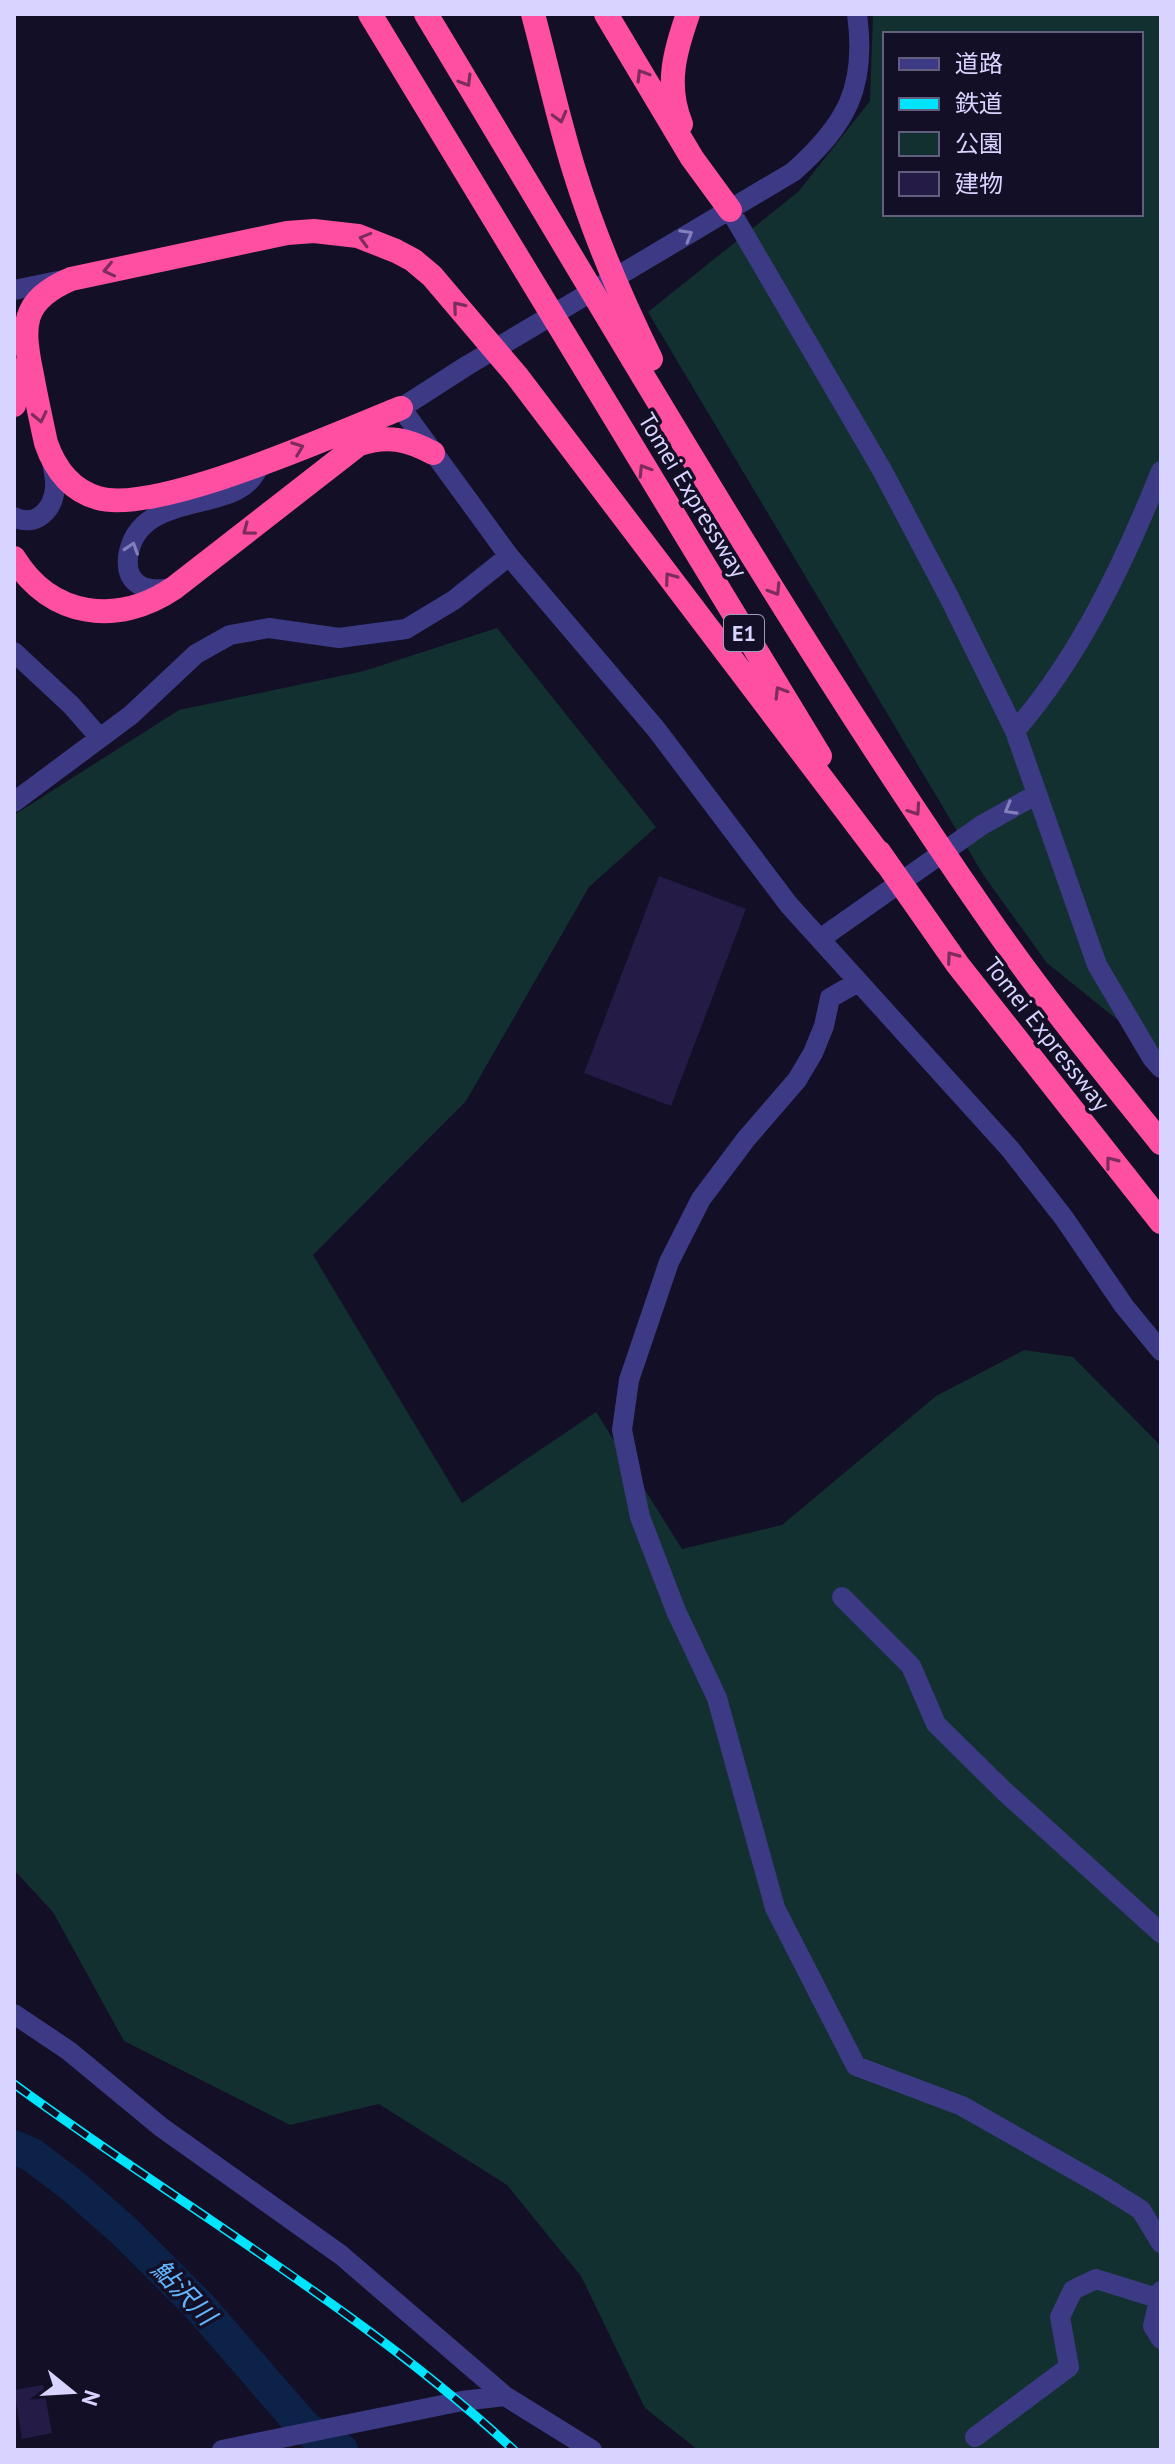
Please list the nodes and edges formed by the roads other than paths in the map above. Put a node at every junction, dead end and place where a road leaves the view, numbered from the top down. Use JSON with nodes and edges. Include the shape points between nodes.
{"nodes":[{"id":1,"x":370,"y":14,"type":"edge"},
{"id":2,"x":426,"y":14,"type":"edge"},
{"id":3,"x":533,"y":14,"type":"edge"},
{"id":4,"x":606,"y":14,"type":"edge"},
{"id":5,"x":672,"y":14,"type":"edge"},
{"id":6,"x":688,"y":14,"type":"edge"},
{"id":7,"x":857,"y":14,"type":"edge"},
{"id":8,"x":678,"y":42,"type":"junction"},
{"id":9,"x":730,"y":210,"type":"junction"},
{"id":10,"x":71,"y":279,"type":"junction"},
{"id":11,"x":14,"y":290,"type":"edge"},
{"id":12,"x":14,"y":370,"type":"edge"},
{"id":13,"x":14,"y":405,"type":"edge"},
{"id":14,"x":401,"y":408,"type":"junction"},
{"id":15,"x":433,"y":453,"type":"junction"},
{"id":16,"x":52,"y":461,"type":"junction"},
{"id":17,"x":261,"y":463,"type":"junction"},
{"id":18,"x":1161,"y":471,"type":"edge"},
{"id":19,"x":728,"y":514,"type":"junction"},
{"id":20,"x":14,"y":517,"type":"edge"},
{"id":21,"x":509,"y":556,"type":"junction"},
{"id":22,"x":14,"y":558,"type":"edge"},
{"id":23,"x":174,"y":588,"type":"junction"},
{"id":24,"x":14,"y":652,"type":"edge"},
{"id":25,"x":1015,"y":731,"type":"junction"},
{"id":26,"x":100,"y":738,"type":"junction"},
{"id":27,"x":1037,"y":794,"type":"junction"},
{"id":28,"x":14,"y":802,"type":"edge"},
{"id":29,"x":886,"y":863,"type":"junction"},
{"id":30,"x":820,"y":939,"type":"junction"},
{"id":31,"x":858,"y":982,"type":"junction"},
{"id":32,"x":1161,"y":1068,"type":"edge"},
{"id":33,"x":1161,"y":1143,"type":"edge"},
{"id":34,"x":1161,"y":1222,"type":"edge"},
{"id":35,"x":1161,"y":1351,"type":"edge"},
{"id":36,"x":842,"y":1597,"type":"dead end"},
{"id":37,"x":1161,"y":1933,"type":"edge"},
{"id":38,"x":14,"y":2014,"type":"edge"},
{"id":39,"x":1161,"y":2243,"type":"edge"},
{"id":40,"x":1159,"y":2294,"type":"edge"},
{"id":41,"x":1161,"y":2339,"type":"edge"},
{"id":42,"x":505,"y":2396,"type":"junction"},
{"id":43,"x":975,"y":2437,"type":"dead end"},
{"id":44,"x":222,"y":2450,"type":"edge"},
{"id":45,"x":592,"y":2450,"type":"edge"}],
"edges":[{"from":29,"to":1,"type":"highway","name":"Tomei Expressway","number":"E1","one_way":true},
{"from":2,"to":19,"type":"highway","name":"Tomei Expressway","number":"E1","one_way":true},
{"from":3,"to":19,"type":"highway","one_way":true,"via":[[593,228],[628,312]]},
{"from":9,"to":4,"type":"highway","one_way":true,"via":[[692,158]]},
{"from":5,"to":8,"type":"street"},
{"from":6,"to":8,"type":"highway"},
{"from":7,"to":9,"type":"street","via":[[858,78],[845,114],[823,145],[793,172]]},
{"from":8,"to":9,"type":"highway","via":[[672,88],[679,121]]},
{"from":14,"to":9,"type":"street","one_way":true},
{"from":9,"to":25,"type":"street","via":[[882,470]]},
{"from":10,"to":11,"type":"street"},
{"from":10,"to":16,"type":"highway","one_way":true,"via":[[42,295],[24,329]]},
{"from":29,"to":10,"type":"highway","one_way":true,"via":[[517,376],[413,260],[358,236],[314,231]]},
{"from":12,"to":13,"type":"highway"},
{"from":14,"to":15,"type":"street"},
{"from":17,"to":14,"type":"highway","one_way":true},
{"from":15,"to":21,"type":"street"},
{"from":15,"to":23,"type":"highway","one_way":true,"via":[[402,439],[359,444]]},
{"from":16,"to":17,"type":"highway","via":[[81,491],[126,501]]},
{"from":16,"to":20,"type":"street","via":[[51,506],[43,517]]},
{"from":23,"to":17,"type":"street","one_way":true,"via":[[147,589],[129,573],[133,539],[142,526],[169,509],[235,491],[249,482]]},
{"from":18,"to":25,"type":"street","via":[[1128,549],[1073,653]]},
{"from":19,"to":33,"type":"highway","name":"Tomei Expressway","number":"E1","one_way":true,"via":[[870,743],[985,914]]},
{"from":21,"to":26,"type":"street","via":[[454,600],[406,629],[339,638],[269,628],[230,635],[196,654]]},
{"from":21,"to":30,"type":"street","via":[[656,729]]},
{"from":22,"to":23,"type":"highway","via":[[49,595],[85,609],[123,611]]},
{"from":24,"to":26,"type":"street"},
{"from":25,"to":27,"type":"street"},
{"from":26,"to":28,"type":"street"},
{"from":27,"to":30,"type":"street","one_way":true,"via":[[982,825]]},
{"from":27,"to":32,"type":"street","via":[[1097,965]]},
{"from":34,"to":29,"type":"highway","name":"Tomei Expressway","number":"E1","one_way":true,"via":[[958,965]]},
{"from":30,"to":31,"type":"street"},
{"from":31,"to":35,"type":"street","via":[[1010,1149]]},
{"from":31,"to":39,"type":"street","via":[[830,998],[824,1026],[797,1080],[701,1199],[669,1262],[629,1380],[622,1430],[640,1517],[717,1698],[775,1908],[856,2066],[962,2106],[1103,2186],[1141,2210]]},
{"from":36,"to":37,"type":"street","via":[[911,1666],[936,1724]]},
{"from":38,"to":42,"type":"street","via":[[341,2255]]},
{"from":40,"to":41,"type":"street","via":[[1153,2326]]},
{"from":40,"to":43,"type":"street","via":[[1096,2279],[1073,2290],[1060,2317],[1069,2367]]},
{"from":42,"to":44,"type":"street"},
{"from":42,"to":45,"type":"street"}]}
